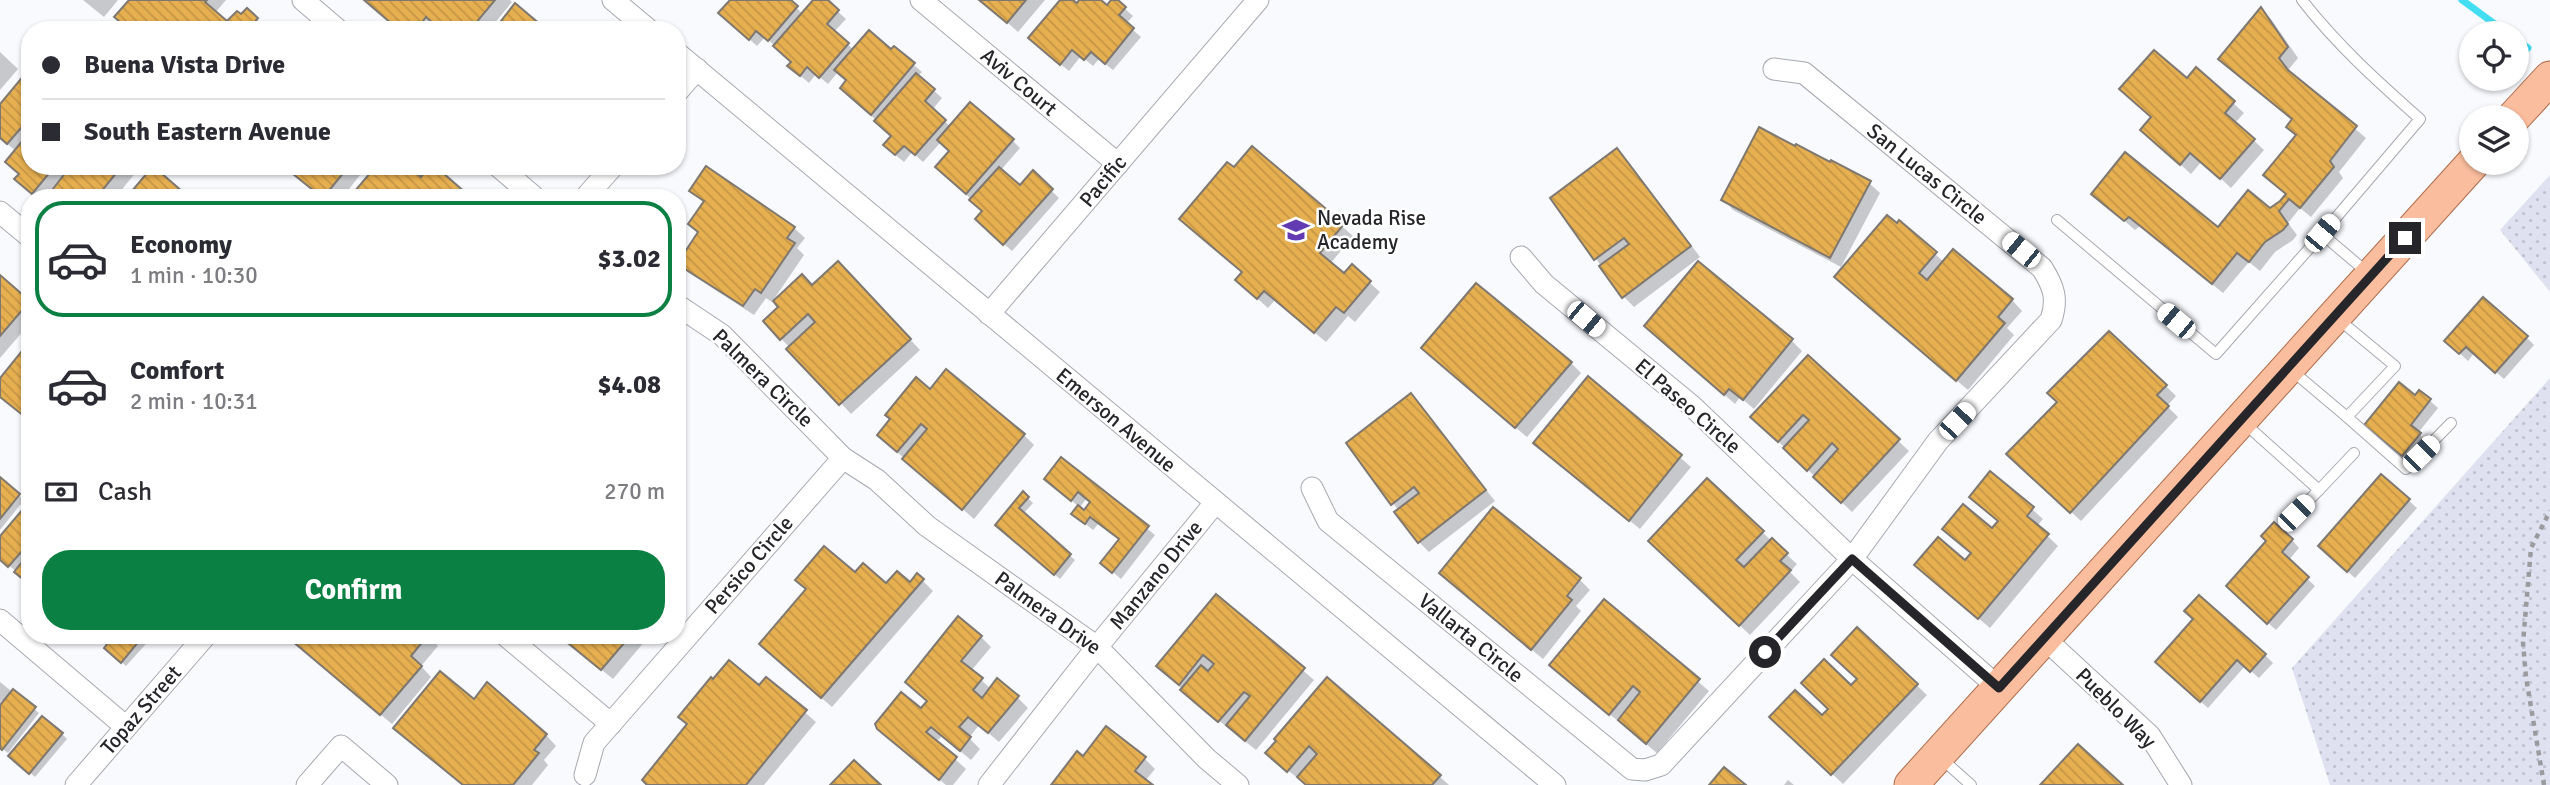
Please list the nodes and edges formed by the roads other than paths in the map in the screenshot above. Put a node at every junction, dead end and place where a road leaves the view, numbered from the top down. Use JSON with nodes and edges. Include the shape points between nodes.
{"nodes":[{"id":1,"x":303,"y":0,"type":"edge"},
{"id":2,"x":613,"y":0,"type":"edge"},
{"id":3,"x":921,"y":0,"type":"edge"},
{"id":4,"x":1258,"y":0,"type":"edge"},
{"id":5,"x":2302,"y":0,"type":"edge"},
{"id":6,"x":328,"y":21,"type":"edge"},
{"id":7,"x":638,"y":21,"type":"edge"},
{"id":8,"x":686,"y":60,"type":"edge"},
{"id":9,"x":697,"y":69,"type":"junction"},
{"id":10,"x":1774,"y":69,"type":"dead end"},
{"id":11,"x":2550,"y":78,"type":"edge"},
{"id":12,"x":686,"y":82,"type":"edge"},
{"id":13,"x":2525,"y":105,"type":"edge"},
{"id":14,"x":1118,"y":164,"type":"junction"},
{"id":15,"x":508,"y":175,"type":"edge"},
{"id":16,"x":605,"y":175,"type":"edge"},
{"id":17,"x":2462,"y":175,"type":"edge"},
{"id":18,"x":525,"y":189,"type":"edge"},
{"id":19,"x":593,"y":189,"type":"edge"},
{"id":20,"x":0,"y":212,"type":"edge"},
{"id":21,"x":2057,"y":220,"type":"dead end"},
{"id":22,"x":21,"y":230,"type":"edge"},
{"id":23,"x":2322,"y":233,"type":"junction"},
{"id":24,"x":1521,"y":257,"type":"dead end"},
{"id":25,"x":2371,"y":276,"type":"junction"},
{"id":26,"x":686,"y":311,"type":"edge"},
{"id":27,"x":989,"y":314,"type":"junction"},
{"id":28,"x":2335,"y":316,"type":"junction"},
{"id":29,"x":2288,"y":367,"type":"junction"},
{"id":30,"x":2347,"y":417,"type":"junction"},
{"id":31,"x":2241,"y":420,"type":"junction"},
{"id":32,"x":2451,"y":424,"type":"dead end"},
{"id":33,"x":2354,"y":453,"type":"dead end"},
{"id":34,"x":844,"y":458,"type":"junction"},
{"id":35,"x":1312,"y":488,"type":"dead end"},
{"id":36,"x":2319,"y":490,"type":"junction"},
{"id":37,"x":1216,"y":503,"type":"junction"},
{"id":38,"x":2296,"y":513,"type":"dead end"},
{"id":39,"x":1852,"y":559,"type":"junction"},
{"id":40,"x":0,"y":620,"type":"edge"},
{"id":41,"x":21,"y":638,"type":"edge"},
{"id":42,"x":686,"y":638,"type":"edge"},
{"id":43,"x":2044,"y":638,"type":"junction"},
{"id":44,"x":28,"y":644,"type":"edge"},
{"id":45,"x":198,"y":644,"type":"edge"},
{"id":46,"x":516,"y":644,"type":"edge"},
{"id":47,"x":681,"y":644,"type":"edge"},
{"id":48,"x":1097,"y":647,"type":"junction"},
{"id":49,"x":1999,"y":688,"type":"junction"},
{"id":50,"x":611,"y":724,"type":"junction"},
{"id":51,"x":127,"y":727,"type":"junction"},
{"id":52,"x":1937,"y":755,"type":"junction"},
{"id":53,"x":585,"y":775,"type":"dead end"},
{"id":54,"x":302,"y":782,"type":"edge"},
{"id":55,"x":76,"y":785,"type":"edge"},
{"id":56,"x":387,"y":785,"type":"edge"},
{"id":57,"x":989,"y":785,"type":"edge"},
{"id":58,"x":1238,"y":785,"type":"edge"},
{"id":59,"x":1555,"y":785,"type":"edge"},
{"id":60,"x":1911,"y":785,"type":"edge"},
{"id":61,"x":1971,"y":785,"type":"edge"},
{"id":62,"x":2180,"y":785,"type":"edge"}],
"edges":[{"from":1,"to":6,"type":"street"},
{"from":2,"to":7,"type":"street"},
{"from":3,"to":14,"type":"street","name":"Aviv Court"},
{"from":4,"to":14,"type":"street","name":"Pacific"},
{"from":5,"to":23,"type":"lane","via":[[2324,29],[2420,119]]},
{"from":8,"to":9,"type":"street","name":"Emerson Avenue"},
{"from":9,"to":12,"type":"street"},
{"from":9,"to":27,"type":"street","name":"Emerson Avenue"},
{"from":10,"to":39,"type":"street","name":"San Lucas Circle","via":[[1804,73],[2042,268],[2054,289],[2056,305],[2051,320],[1938,441]]},
{"from":11,"to":13,"type":"main road"},
{"from":14,"to":27,"type":"street","name":"Pacific"},
{"from":15,"to":18,"type":"street"},
{"from":16,"to":19,"type":"street"},
{"from":17,"to":25,"type":"main road"},
{"from":20,"to":22,"type":"street"},
{"from":21,"to":23,"type":"lane","via":[[2216,354]]},
{"from":23,"to":25,"type":"lane"},
{"from":24,"to":39,"type":"street","name":"El Paseo Circle","via":[[1544,284],[1692,406]]},
{"from":25,"to":28,"type":"main road"},
{"from":26,"to":34,"type":"street","name":"Palmera Circle","via":[[722,335]]},
{"from":27,"to":37,"type":"street","name":"Emerson Avenue"},
{"from":28,"to":29,"type":"main road"},
{"from":28,"to":30,"type":"lane","via":[[2395,366]]},
{"from":29,"to":30,"type":"lane"},
{"from":29,"to":31,"type":"main road"},
{"from":30,"to":32,"type":"lane","via":[[2406,469]]},
{"from":31,"to":36,"type":"lane"},
{"from":31,"to":43,"type":"main road"},
{"from":33,"to":36,"type":"lane"},
{"from":34,"to":42,"type":"street","name":"Persico Circle"},
{"from":34,"to":48,"type":"street","name":"Palmera Drive","via":[[877,480],[927,526]]},
{"from":35,"to":39,"type":"street","name":"Vallarta Circle","via":[[1328,521],[1632,769],[1661,765]]},
{"from":36,"to":38,"type":"lane"},
{"from":37,"to":48,"type":"street","name":"Manzano Drive"},
{"from":37,"to":59,"type":"street","name":"Emerson Avenue"},
{"from":39,"to":49,"type":"street","name":"El Paseo Circle"},
{"from":40,"to":41,"type":"street"},
{"from":43,"to":49,"type":"main road"},
{"from":43,"to":62,"type":"street","name":"Pueblo Way","via":[[2150,736]]},
{"from":44,"to":51,"type":"street"},
{"from":45,"to":51,"type":"street","name":"Topaz Street"},
{"from":46,"to":50,"type":"street"},
{"from":47,"to":50,"type":"street","name":"Persico Circle"},
{"from":48,"to":57,"type":"street","name":"Manzano Drive"},
{"from":48,"to":58,"type":"street","name":"Palmera Drive"},
{"from":49,"to":52,"type":"main road"},
{"from":50,"to":53,"type":"street","name":"Persico Circle","via":[[594,743]]},
{"from":51,"to":55,"type":"street","name":"Topaz Street"},
{"from":52,"to":60,"type":"main road"},
{"from":52,"to":61,"type":"lane"},
{"from":54,"to":56,"type":"street","via":[[341,746]]}]}
